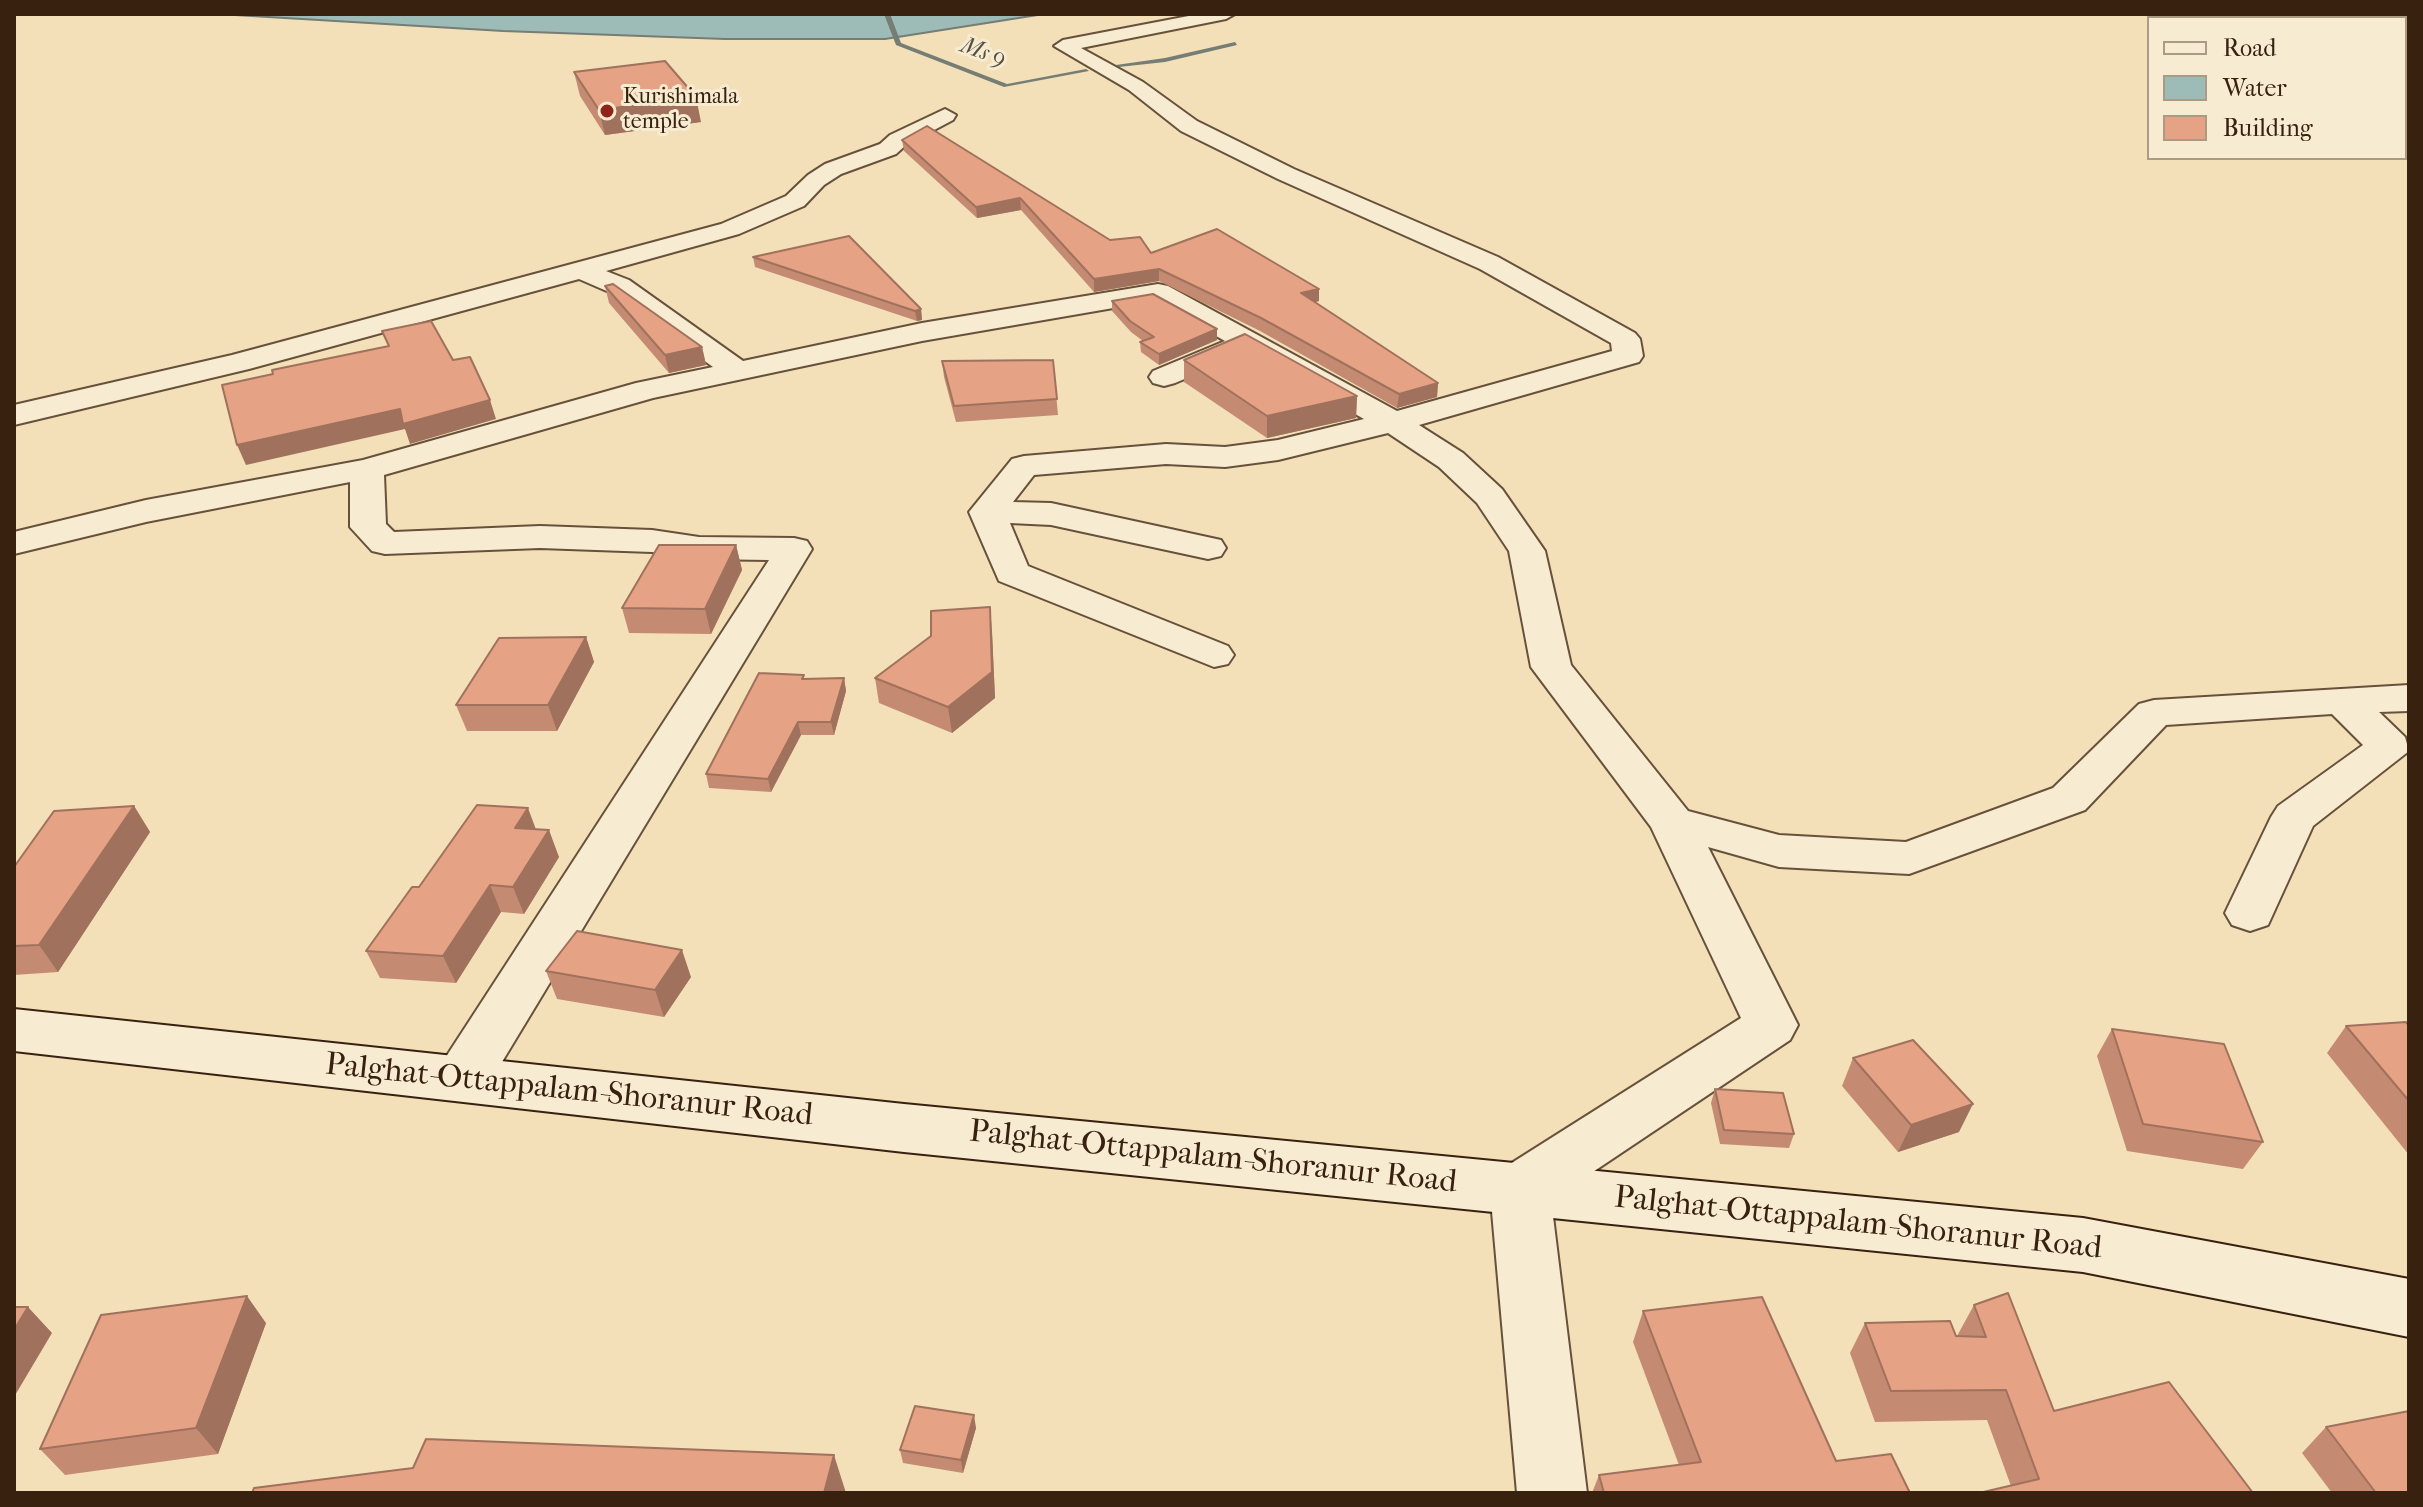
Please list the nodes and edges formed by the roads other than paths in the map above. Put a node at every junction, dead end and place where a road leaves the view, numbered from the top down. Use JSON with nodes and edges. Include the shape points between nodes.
{"nodes":[{"id":1,"x":1226,"y":14,"type":"edge"},
{"id":2,"x":2361,"y":14,"type":"edge"},
{"id":3,"x":2409,"y":14,"type":"edge"},
{"id":4,"x":945,"y":115,"type":"dead end"},
{"id":5,"x":579,"y":269,"type":"junction"},
{"id":6,"x":1249,"y":340,"type":"junction"},
{"id":7,"x":738,"y":371,"type":"junction"},
{"id":8,"x":1164,"y":377,"type":"dead end"},
{"id":9,"x":14,"y":415,"type":"edge"},
{"id":10,"x":1393,"y":422,"type":"junction"},
{"id":11,"x":367,"y":469,"type":"junction"},
{"id":12,"x":987,"y":512,"type":"junction"},
{"id":13,"x":14,"y":543,"type":"edge"},
{"id":14,"x":1208,"y":548,"type":"dead end"},
{"id":15,"x":1214,"y":655,"type":"dead end"},
{"id":16,"x":2409,"y":698,"type":"edge"},
{"id":17,"x":2343,"y":701,"type":"junction"},
{"id":18,"x":1672,"y":822,"type":"junction"},
{"id":19,"x":2250,"y":913,"type":"dead end"},
{"id":20,"x":14,"y":1030,"type":"edge"},
{"id":21,"x":462,"y":1079,"type":"junction"},
{"id":22,"x":1520,"y":1189,"type":"junction"},
{"id":23,"x":2409,"y":1308,"type":"edge"},
{"id":24,"x":1552,"y":1493,"type":"edge"}],
"edges":[{"from":1,"to":10,"type":"street","via":[[1063,46],[1136,86],[1189,126],[1489,263],[1625,339],[1628,356]]},
{"from":2,"to":3,"type":"street"},
{"from":4,"to":5,"type":"street","via":[[888,149],[833,169],[795,201],[768,215]]},
{"from":5,"to":7,"type":"street","via":[[619,286]]},
{"from":5,"to":9,"type":"street","via":[[238,363]]},
{"from":6,"to":7,"type":"street","via":[[1158,292],[922,332]]},
{"from":6,"to":8,"type":"street"},
{"from":6,"to":10,"type":"street"},
{"from":7,"to":11,"type":"street","via":[[647,390]]},
{"from":10,"to":12,"type":"street","via":[[1225,457],[1166,454],[1024,466]]},
{"from":10,"to":18,"type":"street","via":[[1451,460],[1490,496],[1527,551],[1551,667]]},
{"from":11,"to":13,"type":"street","via":[[146,511]]},
{"from":11,"to":21,"type":"street","via":[[368,527],[385,543],[540,537],[794,549]]},
{"from":12,"to":14,"type":"street","via":[[1051,514]]},
{"from":12,"to":15,"type":"street","via":[[1012,573]]},
{"from":16,"to":17,"type":"street"},
{"from":17,"to":18,"type":"street","via":[[2154,713],[2069,799],[1909,858],[1779,851]]},
{"from":17,"to":19,"type":"street","via":[[2390,747],[2294,817]]},
{"from":18,"to":22,"type":"street","via":[[1771,1025]]},
{"from":20,"to":21,"type":"street","name":"Palghat-Ottappalam-Shoranur Road"},
{"from":21,"to":22,"type":"street","name":"Palghat-Ottappalam-Shoranur Road"},
{"from":22,"to":23,"type":"street","name":"Palghat-Ottappalam-Shoranur Road","via":[[2083,1245]]},
{"from":22,"to":24,"type":"street"}]}
